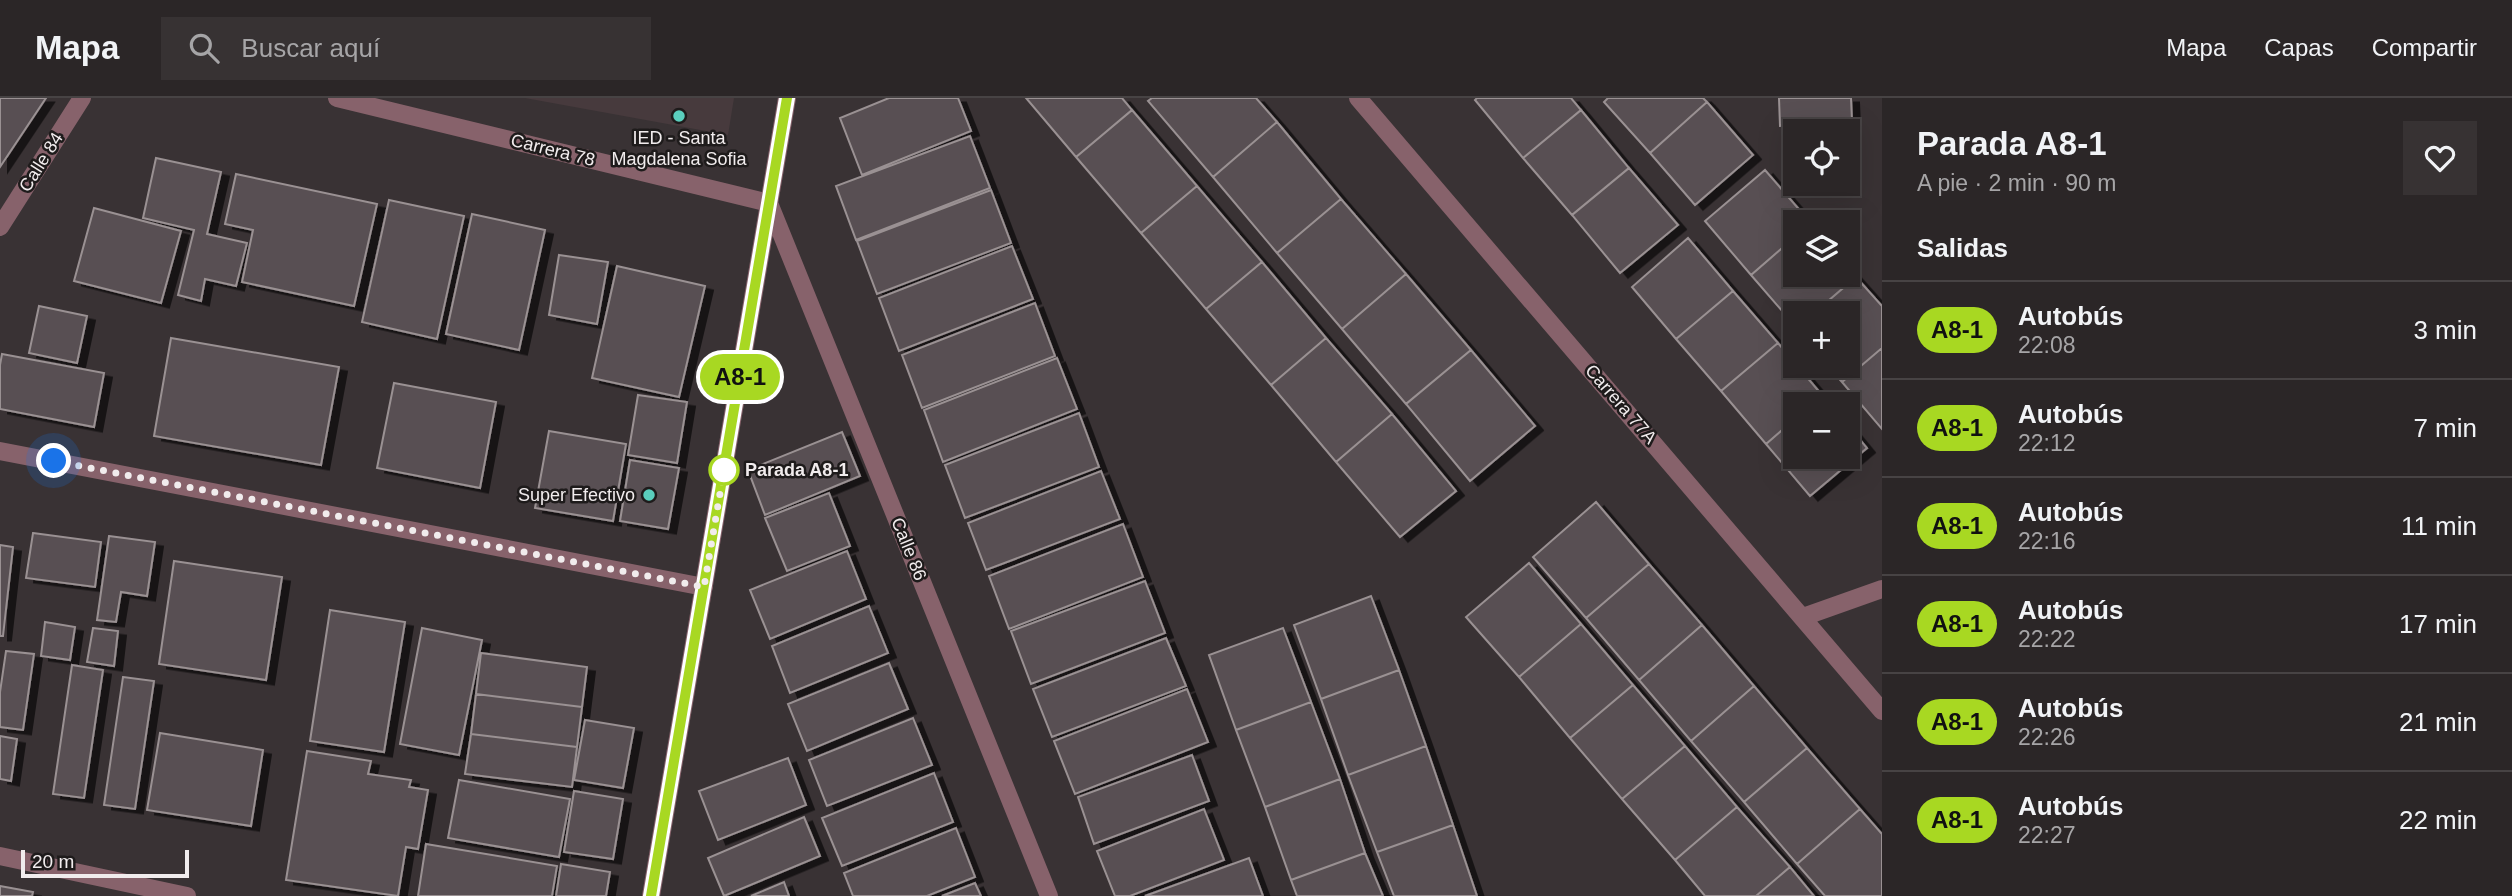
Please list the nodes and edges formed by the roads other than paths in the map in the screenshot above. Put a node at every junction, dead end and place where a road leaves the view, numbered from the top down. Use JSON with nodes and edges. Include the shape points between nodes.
{"nodes":[{"id":1,"x":82,"y":98,"type":"edge"},
{"id":2,"x":337,"y":98,"type":"edge"},
{"id":3,"x":787,"y":98,"type":"edge"},
{"id":4,"x":1358,"y":98,"type":"edge"},
{"id":5,"x":769,"y":203,"type":"junction"},
{"id":6,"x":0,"y":227,"type":"edge"},
{"id":7,"x":0,"y":451,"type":"edge"},
{"id":8,"x":704,"y":587,"type":"junction"},
{"id":9,"x":1882,"y":589,"type":"edge"},
{"id":10,"x":1803,"y":617,"type":"junction"},
{"id":11,"x":1882,"y":711,"type":"edge"},
{"id":12,"x":0,"y":856,"type":"edge"},
{"id":13,"x":187,"y":896,"type":"edge"},
{"id":14,"x":651,"y":896,"type":"edge"},
{"id":15,"x":1049,"y":896,"type":"edge"}],
"edges":[{"from":1,"to":6,"type":"street","name":"Calle 84"},
{"from":2,"to":5,"type":"street","name":"Carrera 78"},
{"from":3,"to":5,"type":"street"},
{"from":4,"to":10,"type":"street","name":"Carrera 77A"},
{"from":5,"to":8,"type":"street"},
{"from":5,"to":15,"type":"street","name":"Calle 86"},
{"from":7,"to":8,"type":"street"},
{"from":8,"to":14,"type":"street"},
{"from":9,"to":10,"type":"street"},
{"from":10,"to":11,"type":"street","name":"Carrera 77A"},
{"from":12,"to":13,"type":"street"}]}
